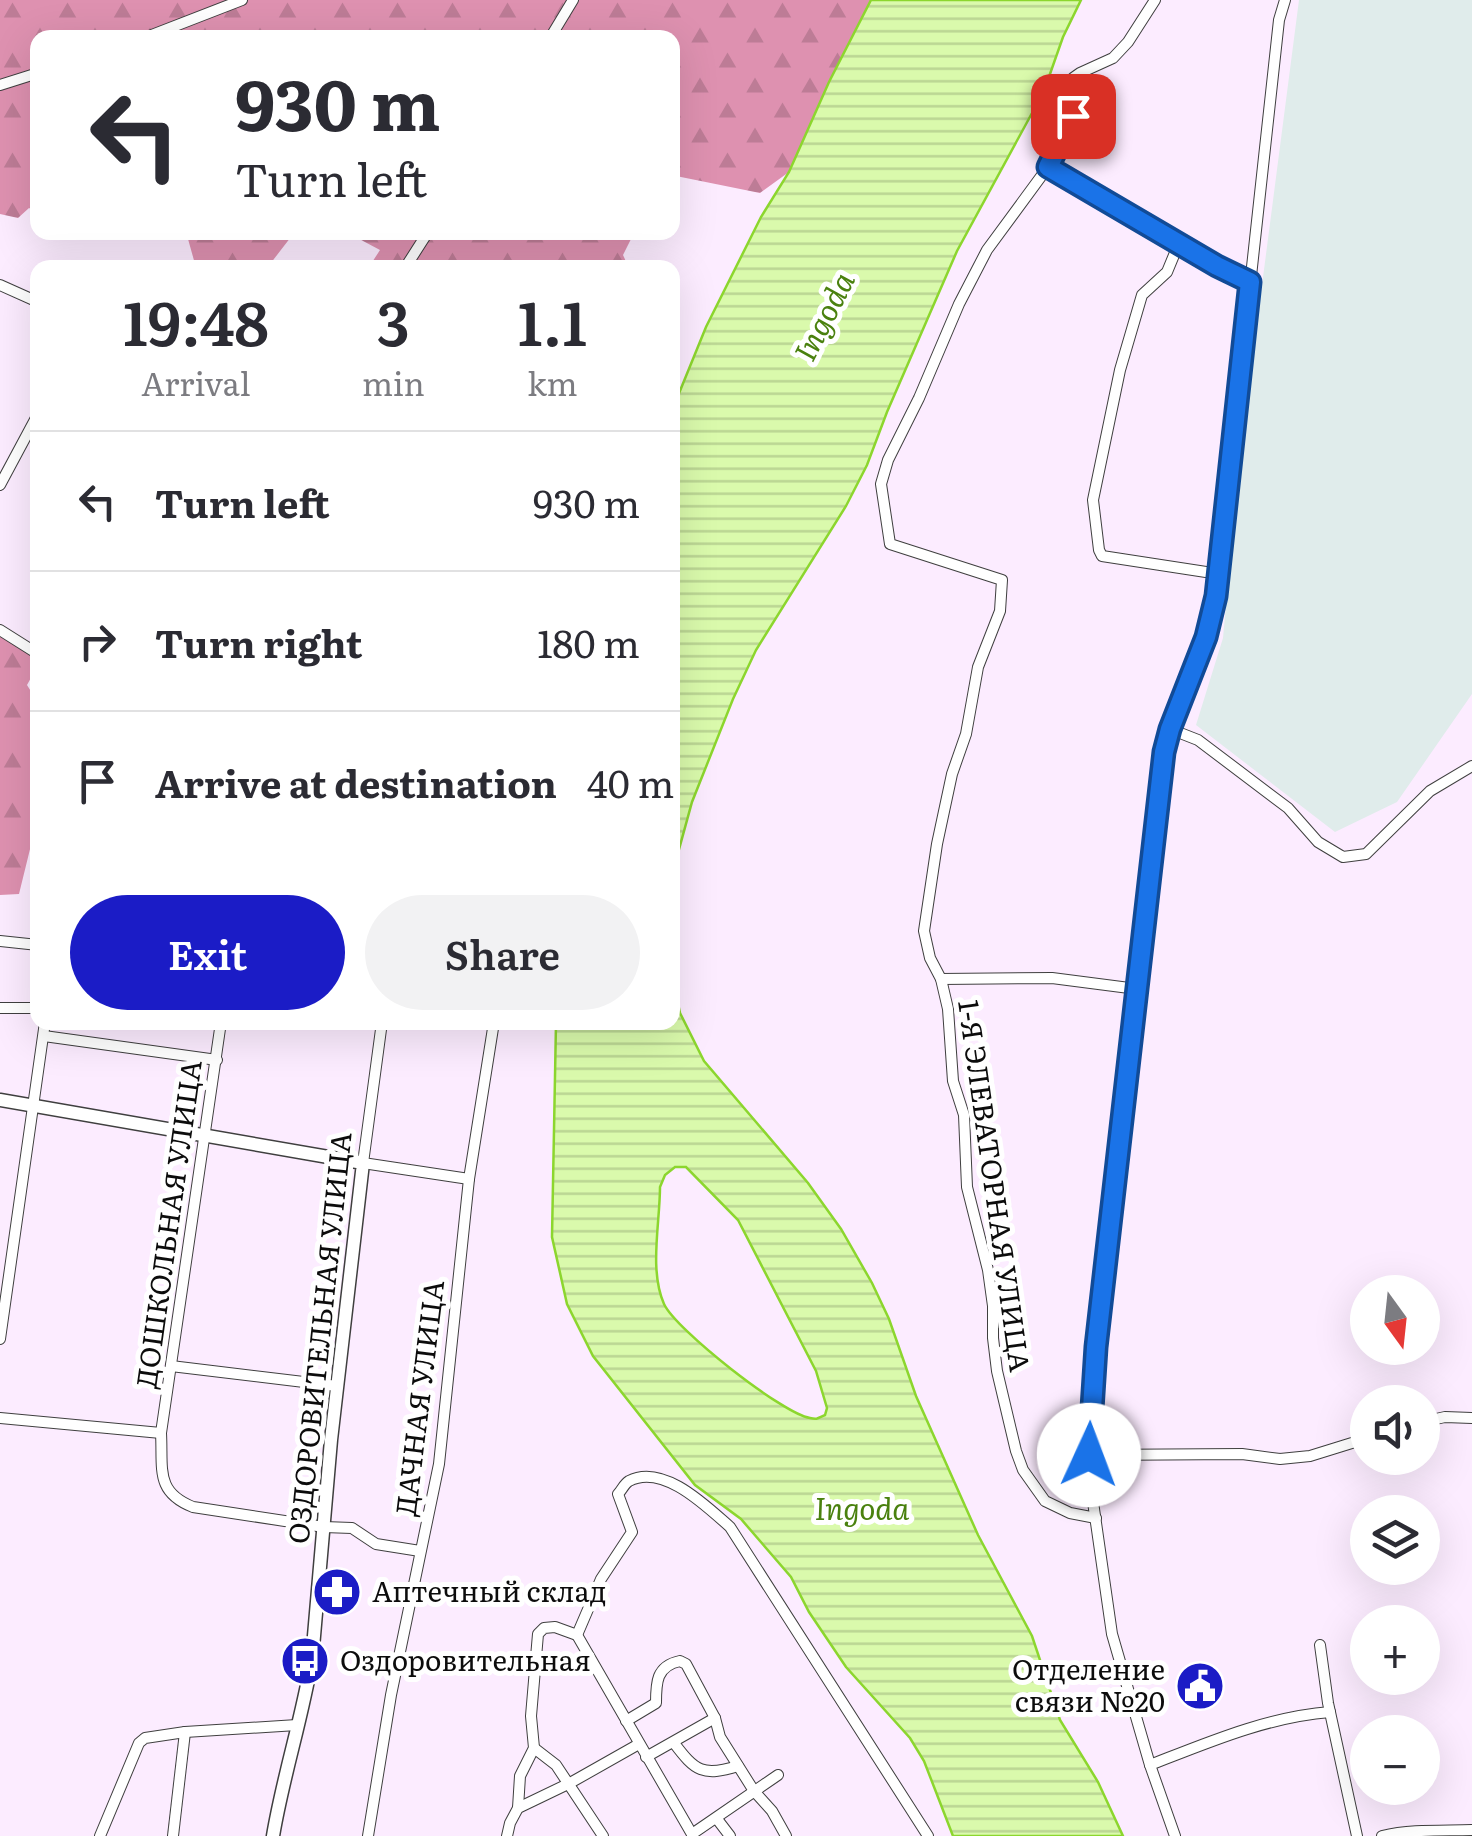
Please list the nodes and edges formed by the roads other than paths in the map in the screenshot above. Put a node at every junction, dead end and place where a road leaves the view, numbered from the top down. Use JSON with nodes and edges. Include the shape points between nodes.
{"nodes":[{"id":1,"x":242,"y":0,"type":"edge"},
{"id":2,"x":573,"y":0,"type":"edge"},
{"id":3,"x":1156,"y":0,"type":"edge"},
{"id":4,"x":1284,"y":0,"type":"edge"},
{"id":5,"x":165,"y":30,"type":"edge"},
{"id":6,"x":555,"y":30,"type":"edge"},
{"id":7,"x":30,"y":76,"type":"edge"},
{"id":8,"x":0,"y":85,"type":"edge"},
{"id":9,"x":1048,"y":167,"type":"junction"},
{"id":10,"x":1178,"y":243,"type":"junction"},
{"id":11,"x":1250,"y":282,"type":"junction"},
{"id":12,"x":0,"y":284,"type":"edge"},
{"id":13,"x":30,"y":298,"type":"edge"},
{"id":14,"x":30,"y":429,"type":"edge"},
{"id":15,"x":0,"y":485,"type":"edge"},
{"id":16,"x":1219,"y":574,"type":"junction"},
{"id":17,"x":0,"y":630,"type":"edge"},
{"id":18,"x":30,"y":649,"type":"edge"},
{"id":19,"x":1170,"y":729,"type":"junction"},
{"id":20,"x":1472,"y":766,"type":"edge"},
{"id":21,"x":0,"y":941,"type":"edge"},
{"id":22,"x":30,"y":944,"type":"edge"},
{"id":23,"x":940,"y":979,"type":"junction"},
{"id":24,"x":1136,"y":989,"type":"junction"},
{"id":25,"x":0,"y":1008,"type":"edge"},
{"id":26,"x":30,"y":1008,"type":"edge"},
{"id":27,"x":45,"y":1030,"type":"edge"},
{"id":28,"x":220,"y":1030,"type":"edge"},
{"id":29,"x":381,"y":1030,"type":"edge"},
{"id":30,"x":493,"y":1030,"type":"edge"},
{"id":31,"x":44,"y":1036,"type":"junction"},
{"id":32,"x":217,"y":1060,"type":"junction"},
{"id":33,"x":0,"y":1100,"type":"edge"},
{"id":34,"x":34,"y":1107,"type":"junction"},
{"id":35,"x":204,"y":1134,"type":"junction"},
{"id":36,"x":363,"y":1163,"type":"junction"},
{"id":37,"x":469,"y":1178,"type":"junction"},
{"id":38,"x":0,"y":1339,"type":"edge"},
{"id":39,"x":172,"y":1366,"type":"junction"},
{"id":40,"x":337,"y":1386,"type":"junction"},
{"id":41,"x":0,"y":1418,"type":"edge"},
{"id":42,"x":1472,"y":1418,"type":"edge"},
{"id":43,"x":1440,"y":1419,"type":"edge"},
{"id":44,"x":161,"y":1433,"type":"junction"},
{"id":45,"x":1350,"y":1444,"type":"edge"},
{"id":46,"x":1089,"y":1455,"type":"junction"},
{"id":47,"x":1096,"y":1518,"type":"junction"},
{"id":48,"x":324,"y":1526,"type":"junction"},
{"id":49,"x":420,"y":1551,"type":"junction"},
{"id":50,"x":578,"y":1635,"type":"junction"},
{"id":51,"x":1320,"y":1644,"type":"dead end"},
{"id":52,"x":1330,"y":1712,"type":"junction"},
{"id":53,"x":715,"y":1718,"type":"junction"},
{"id":54,"x":626,"y":1721,"type":"junction"},
{"id":55,"x":297,"y":1724,"type":"junction"},
{"id":56,"x":185,"y":1732,"type":"junction"},
{"id":57,"x":674,"y":1743,"type":"junction"},
{"id":58,"x":639,"y":1744,"type":"junction"},
{"id":59,"x":534,"y":1748,"type":"junction"},
{"id":60,"x":646,"y":1757,"type":"junction"},
{"id":61,"x":1150,"y":1765,"type":"junction"},
{"id":62,"x":738,"y":1766,"type":"junction"},
{"id":63,"x":778,"y":1775,"type":"dead end"},
{"id":64,"x":570,"y":1783,"type":"junction"},
{"id":65,"x":754,"y":1791,"type":"junction"},
{"id":66,"x":518,"y":1808,"type":"junction"},
{"id":67,"x":717,"y":1819,"type":"junction"},
{"id":68,"x":1472,"y":1830,"type":"edge"},
{"id":69,"x":693,"y":1835,"type":"edge"},
{"id":70,"x":100,"y":1836,"type":"edge"},
{"id":71,"x":173,"y":1836,"type":"edge"},
{"id":72,"x":273,"y":1836,"type":"edge"},
{"id":73,"x":368,"y":1836,"type":"edge"},
{"id":74,"x":506,"y":1836,"type":"edge"},
{"id":75,"x":603,"y":1836,"type":"edge"},
{"id":76,"x":730,"y":1836,"type":"edge"},
{"id":77,"x":786,"y":1836,"type":"edge"},
{"id":78,"x":928,"y":1836,"type":"edge"},
{"id":79,"x":1175,"y":1836,"type":"edge"},
{"id":80,"x":1356,"y":1836,"type":"edge"},
{"id":81,"x":1382,"y":1836,"type":"edge"}],
"edges":[{"from":1,"to":5,"type":"street"},
{"from":2,"to":6,"type":"street"},
{"from":3,"to":9,"type":"street","via":[[1113,58],[1073,78],[1073,116]]},
{"from":4,"to":11,"type":"street"},
{"from":7,"to":8,"type":"street"},
{"from":9,"to":10,"type":"street"},
{"from":9,"to":23,"type":"street","name":"1-Я ЭЛЕВАТОРНАЯ УЛИЦА","via":[[987,250],[881,484],[890,544],[1002,580],[1000,611],[978,667],[937,844],[924,931]]},
{"from":10,"to":11,"type":"street"},
{"from":10,"to":16,"type":"street","via":[[1167,272],[1142,295],[1120,370],[1093,500],[1099,550],[1102,556]]},
{"from":11,"to":16,"type":"street"},
{"from":12,"to":13,"type":"street"},
{"from":14,"to":15,"type":"street"},
{"from":16,"to":19,"type":"street","via":[[1206,637]]},
{"from":17,"to":18,"type":"street"},
{"from":19,"to":20,"type":"street","via":[[1198,740],[1343,857],[1366,854],[1430,790]]},
{"from":19,"to":24,"type":"street"},
{"from":21,"to":22,"type":"street"},
{"from":23,"to":24,"type":"street","via":[[1052,978]]},
{"from":23,"to":47,"type":"street","name":"1-Я ЭЛЕВАТОРНАЯ УЛИЦА","via":[[964,1115],[967,1188],[988,1270],[997,1371],[1016,1451],[1045,1502]]},
{"from":24,"to":46,"type":"street"},
{"from":25,"to":26,"type":"street"},
{"from":27,"to":31,"type":"street"},
{"from":28,"to":32,"type":"street","name":"ДОШКОЛЬНАЯ УЛИЦА"},
{"from":29,"to":36,"type":"street","name":"ОЗДОРОВИТЕЛЬНАЯ УЛИЦА"},
{"from":30,"to":37,"type":"street","name":"ДАЧНАЯ УЛИЦА"},
{"from":31,"to":32,"type":"street"},
{"from":31,"to":34,"type":"street"},
{"from":32,"to":35,"type":"street","name":"ДОШКОЛЬНАЯ УЛИЦА"},
{"from":33,"to":34,"type":"street"},
{"from":34,"to":35,"type":"street"},
{"from":34,"to":38,"type":"street"},
{"from":35,"to":36,"type":"street"},
{"from":35,"to":39,"type":"street","name":"ДОШКОЛЬНАЯ УЛИЦА"},
{"from":36,"to":37,"type":"street"},
{"from":36,"to":40,"type":"street","name":"ОЗДОРОВИТЕЛЬНАЯ УЛИЦА"},
{"from":37,"to":49,"type":"street","name":"ДАЧНАЯ УЛИЦА","via":[[439,1464]]},
{"from":39,"to":40,"type":"street"},
{"from":39,"to":44,"type":"street","name":"ДОШКОЛЬНАЯ УЛИЦА"},
{"from":40,"to":48,"type":"street","name":"ОЗДОРОВИТЕЛЬНАЯ УЛИЦА"},
{"from":41,"to":44,"type":"street"},
{"from":42,"to":43,"type":"street"},
{"from":44,"to":48,"type":"street","name":"ДОШКОЛЬНАЯ УЛИЦА","via":[[164,1484],[174,1500]]},
{"from":45,"to":46,"type":"street","via":[[1280,1459]]},
{"from":46,"to":47,"type":"street"},
{"from":47,"to":61,"type":"street","via":[[1112,1634]]},
{"from":48,"to":49,"type":"street","via":[[352,1528],[376,1544]]},
{"from":48,"to":55,"type":"street","name":"ОЗДОРОВИТЕЛЬНАЯ УЛИЦА","via":[[312,1660]]},
{"from":49,"to":73,"type":"street","name":"ДАЧНАЯ УЛИЦА"},
{"from":50,"to":54,"type":"street"},
{"from":50,"to":59,"type":"street","via":[[555,1627],[538,1634],[530,1716]]},
{"from":50,"to":78,"type":"street","via":[[601,1579],[632,1532],[618,1494],[630,1481],[658,1476],[730,1527]]},
{"from":51,"to":52,"type":"street"},
{"from":52,"to":61,"type":"street","via":[[1230,1733]]},
{"from":52,"to":80,"type":"street"},
{"from":53,"to":54,"type":"street","via":[[680,1660],[656,1680],[656,1703]]},
{"from":53,"to":57,"type":"street"},
{"from":53,"to":62,"type":"street"},
{"from":54,"to":58,"type":"street"},
{"from":55,"to":56,"type":"street"},
{"from":55,"to":72,"type":"street","name":"ОЗДОРОВИТЕЛЬНАЯ УЛИЦА"},
{"from":56,"to":70,"type":"street","via":[[139,1743]]},
{"from":56,"to":71,"type":"street"},
{"from":57,"to":60,"type":"street"},
{"from":57,"to":62,"type":"street","via":[[706,1772]]},
{"from":58,"to":60,"type":"street"},
{"from":58,"to":64,"type":"street"},
{"from":59,"to":64,"type":"street"},
{"from":59,"to":66,"type":"street","via":[[520,1776]]},
{"from":60,"to":69,"type":"street"},
{"from":61,"to":79,"type":"street"},
{"from":62,"to":65,"type":"street"},
{"from":63,"to":65,"type":"street"},
{"from":64,"to":66,"type":"street"},
{"from":64,"to":75,"type":"street"},
{"from":65,"to":67,"type":"street"},
{"from":65,"to":77,"type":"street"},
{"from":66,"to":74,"type":"street"},
{"from":67,"to":69,"type":"street"},
{"from":67,"to":76,"type":"street"},
{"from":68,"to":81,"type":"street"}]}
